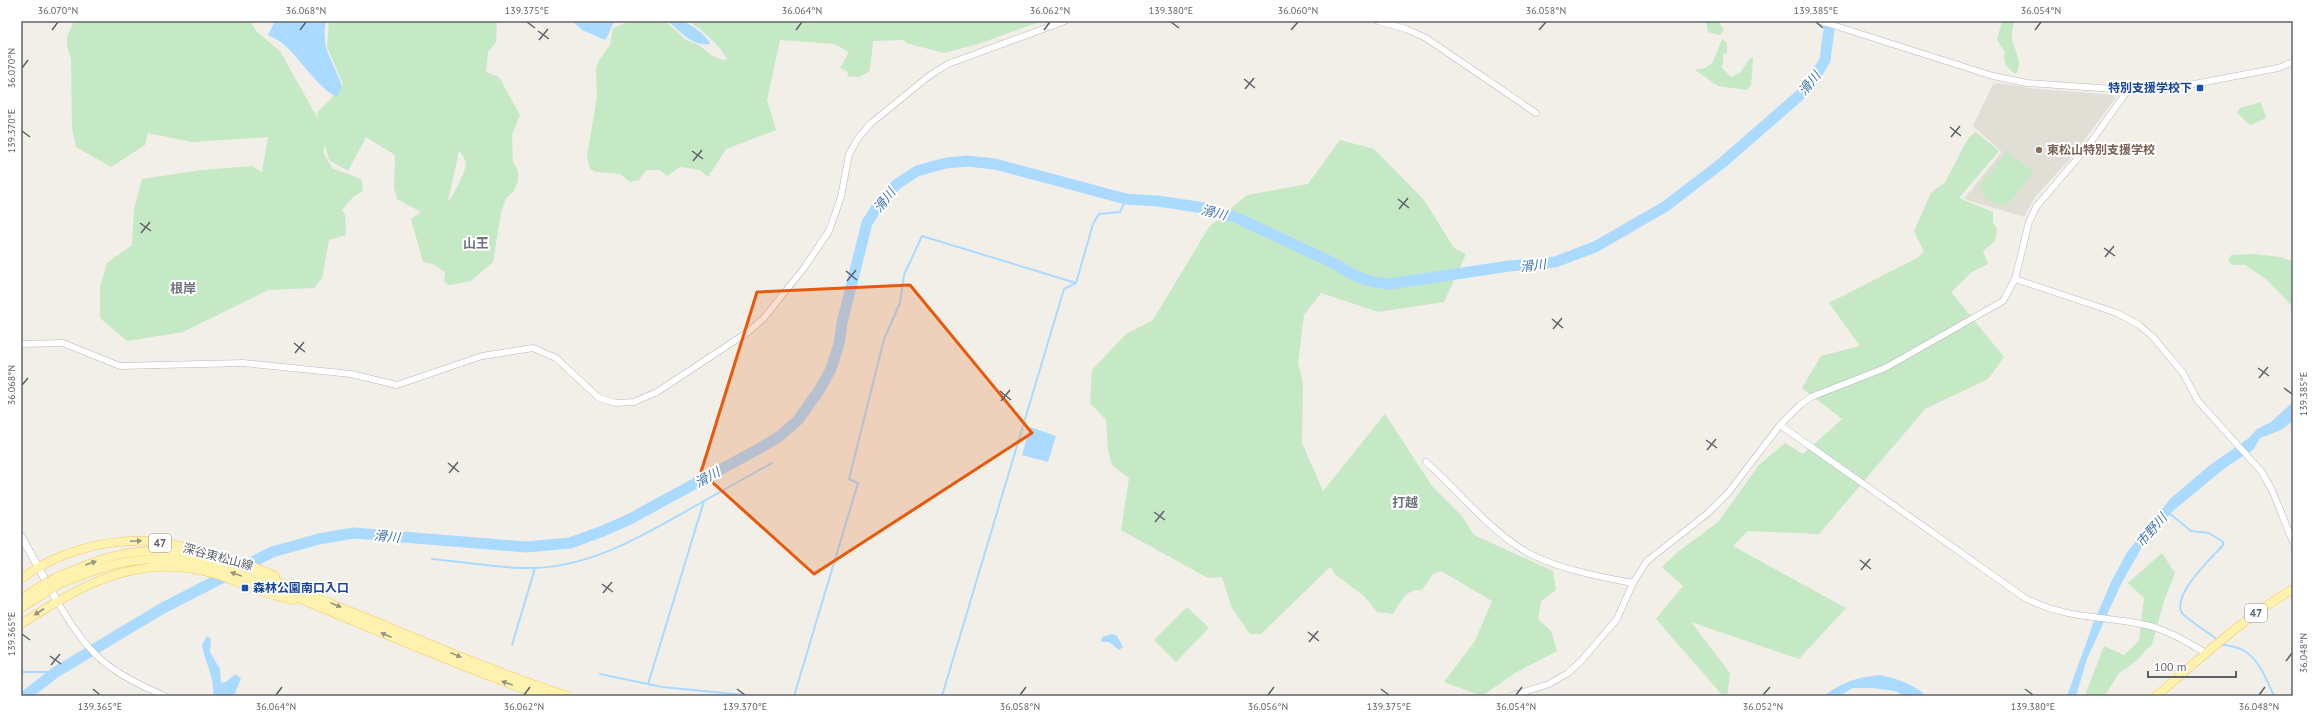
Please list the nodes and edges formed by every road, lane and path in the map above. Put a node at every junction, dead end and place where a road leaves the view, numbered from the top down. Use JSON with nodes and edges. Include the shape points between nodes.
{"nodes":[{"id":1,"x":1064,"y":21,"type":"edge"},
{"id":2,"x":1378,"y":21,"type":"edge"},
{"id":3,"x":1820,"y":21,"type":"edge"},
{"id":4,"x":2293,"y":62,"type":"edge"},
{"id":5,"x":2128,"y":90,"type":"junction"},
{"id":6,"x":1536,"y":113,"type":"dead end"},
{"id":7,"x":2015,"y":280,"type":"junction"},
{"id":8,"x":21,"y":344,"type":"edge"},
{"id":9,"x":1780,"y":426,"type":"junction"},
{"id":10,"x":1426,"y":462,"type":"dead end"},
{"id":11,"x":21,"y":536,"type":"edge"},
{"id":12,"x":2293,"y":542,"type":"edge"},
{"id":13,"x":39,"y":567,"type":"junction"},
{"id":14,"x":21,"y":579,"type":"edge"},
{"id":15,"x":57,"y":581,"type":"junction"},
{"id":16,"x":1633,"y":583,"type":"junction"},
{"id":17,"x":298,"y":589,"type":"junction"},
{"id":18,"x":2293,"y":589,"type":"edge"},
{"id":19,"x":41,"y":590,"type":"junction"},
{"id":20,"x":21,"y":599,"type":"edge"},
{"id":21,"x":57,"y":600,"type":"junction"},
{"id":22,"x":312,"y":604,"type":"junction"},
{"id":23,"x":21,"y":608,"type":"edge"},
{"id":24,"x":21,"y":624,"type":"edge"},
{"id":25,"x":2206,"y":653,"type":"junction"},
{"id":26,"x":165,"y":696,"type":"edge"},
{"id":27,"x":544,"y":696,"type":"edge"},
{"id":28,"x":568,"y":696,"type":"edge"},
{"id":29,"x":1511,"y":696,"type":"edge"},
{"id":30,"x":2156,"y":696,"type":"edge"}],
"edges":[{"from":1,"to":8,"type":"street","via":[[948,64],[929,76],[870,124],[849,154],[841,197],[829,231],[771,311],[748,332],[657,392],[634,402],[616,403],[599,398],[556,358],[533,348],[482,356],[398,384],[351,374],[243,362],[120,366],[63,343]]},
{"from":2,"to":6,"type":"street","via":[[1426,38]]},
{"from":3,"to":5,"type":"street","via":[[2010,80]]},
{"from":4,"to":5,"type":"street","via":[[2278,68],[2188,87]]},
{"from":5,"to":7,"type":"street","via":[[2088,146],[2036,207],[2029,222]]},
{"from":7,"to":9,"type":"street","via":[[2003,300],[1988,311],[1885,368],[1811,397]]},
{"from":7,"to":12,"type":"street","via":[[2108,309],[2139,325],[2163,347],[2183,373],[2198,401],[2254,463],[2272,490]]},
{"from":9,"to":16,"type":"street","via":[[1728,494],[1647,561]]},
{"from":9,"to":25,"type":"street","via":[[2025,598],[2055,611],[2085,618],[2117,620],[2147,626],[2170,633]]},
{"from":10,"to":16,"type":"street","via":[[1520,548],[1540,559],[1586,573]]},
{"from":11,"to":13,"type":"main road"},
{"from":13,"to":14,"type":"main road","name":"深谷東松山線","number":"47"},
{"from":13,"to":17,"type":"main road","name":"深谷東松山線","number":"47","one_way":true,"via":[[61,556],[96,545],[149,541],[219,555],[263,569]]},
{"from":13,"to":21,"type":"main road"},
{"from":15,"to":17,"type":"main road","name":"深谷東松山線","number":"47","one_way":true,"via":[[111,557],[155,551],[206,556]]},
{"from":15,"to":19,"type":"main road","name":"深谷東松山線","number":"47","bridge":true},
{"from":22,"to":15,"type":"main road","name":"深谷東松山線","number":"47","one_way":true,"via":[[220,569],[172,560],[123,562]]},
{"from":16,"to":29,"type":"street","via":[[1617,619],[1581,661],[1549,684]]},
{"from":17,"to":28,"type":"main road","name":"深谷東松山線","number":"47","one_way":true,"via":[[498,672]]},
{"from":18,"to":25,"type":"main road","number":"47","via":[[2266,606]]},
{"from":19,"to":20,"type":"main road","name":"深谷東松山線","number":"47"},
{"from":19,"to":23,"type":"main road","name":"深谷東松山線","number":"47"},
{"from":21,"to":22,"type":"main road","name":"深谷東松山線","number":"47","via":[[80,588],[123,572],[146,567],[195,569],[288,600]]},
{"from":21,"to":24,"type":"main road","name":"深谷東松山線","number":"47","one_way":true},
{"from":21,"to":26,"type":"street","via":[[83,642],[102,662],[125,677]]},
{"from":27,"to":22,"type":"main road","name":"深谷東松山線","number":"47","one_way":true,"via":[[491,678]]},
{"from":25,"to":30,"type":"main road","number":"47"}]}
